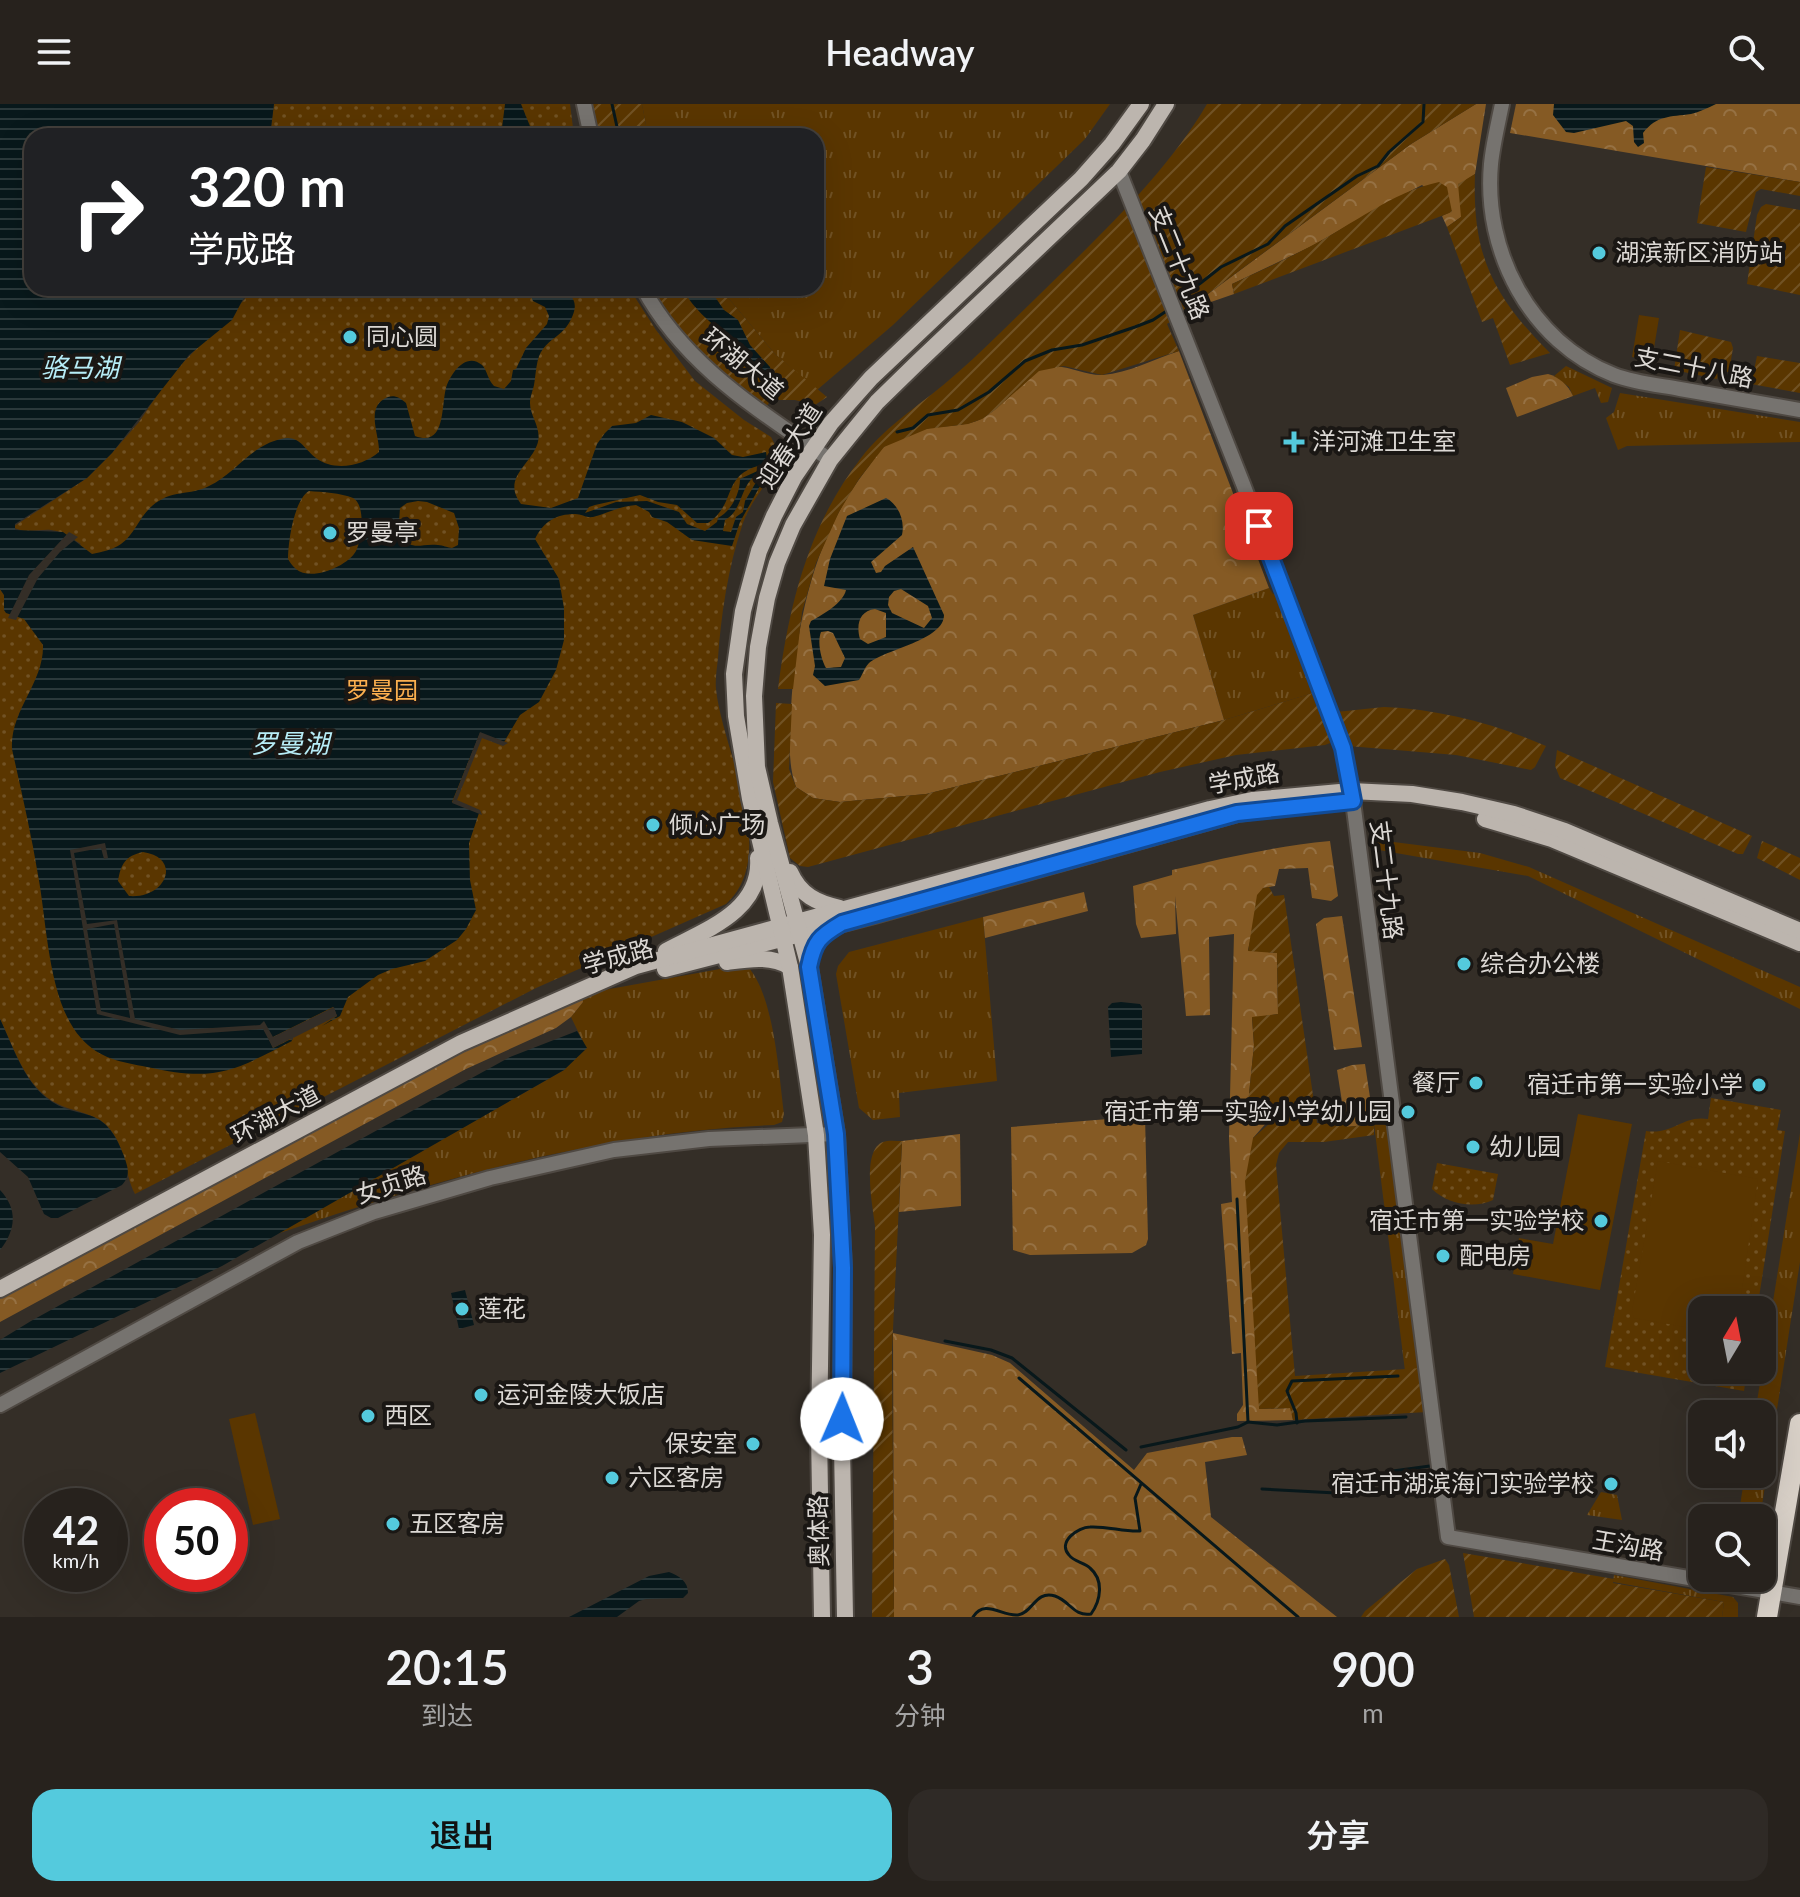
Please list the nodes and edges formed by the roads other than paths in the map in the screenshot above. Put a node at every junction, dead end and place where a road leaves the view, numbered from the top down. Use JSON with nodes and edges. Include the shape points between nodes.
{"nodes":[{"id":1,"x":584,"y":104,"type":"edge"},
{"id":2,"x":1141,"y":104,"type":"edge"},
{"id":3,"x":1166,"y":104,"type":"edge"},
{"id":4,"x":1502,"y":104,"type":"edge"},
{"id":5,"x":589,"y":128,"type":"edge"},
{"id":6,"x":1119,"y":171,"type":"junction"},
{"id":7,"x":647,"y":296,"type":"edge"},
{"id":8,"x":871,"y":378,"type":"junction"},
{"id":9,"x":885,"y":394,"type":"junction"},
{"id":10,"x":1800,"y":410,"type":"edge"},
{"id":11,"x":813,"y":448,"type":"junction"},
{"id":12,"x":830,"y":460,"type":"junction"},
{"id":13,"x":774,"y":516,"type":"junction"},
{"id":14,"x":793,"y":525,"type":"junction"},
{"id":15,"x":1352,"y":796,"type":"junction"},
{"id":16,"x":763,"y":824,"type":"junction"},
{"id":17,"x":842,"y":915,"type":"junction"},
{"id":18,"x":791,"y":929,"type":"junction"},
{"id":19,"x":1800,"y":931,"type":"edge"},
{"id":20,"x":1800,"y":943,"type":"edge"},
{"id":21,"x":790,"y":967,"type":"junction"},
{"id":22,"x":809,"y":967,"type":"junction"},
{"id":23,"x":636,"y":972,"type":"junction"},
{"id":24,"x":578,"y":992,"type":"joint"},
{"id":25,"x":836,"y":1134,"type":"junction"},
{"id":26,"x":816,"y":1135,"type":"junction"},
{"id":27,"x":0,"y":1289,"type":"edge"},
{"id":28,"x":0,"y":1405,"type":"edge"},
{"id":29,"x":1800,"y":1424,"type":"edge"},
{"id":30,"x":1448,"y":1537,"type":"joint"},
{"id":31,"x":1771,"y":1593,"type":"junction"},
{"id":32,"x":1800,"y":1597,"type":"edge"},
{"id":33,"x":822,"y":1617,"type":"edge"},
{"id":34,"x":845,"y":1617,"type":"edge"},
{"id":35,"x":1767,"y":1617,"type":"edge"}],
"edges":[{"from":1,"to":5,"type":"street"},
{"from":2,"to":8,"type":"main road","name":"迎春大道","via":[[1081,179]]},
{"from":3,"to":6,"type":"main road","name":"迎春大道"},
{"from":4,"to":10,"type":"street","name":"支二十八路","via":[[1491,165],[1495,228],[1526,306],[1549,331],[1614,375]]},
{"from":6,"to":9,"type":"main road","name":"迎春大道"},
{"from":6,"to":15,"type":"street","name":"支二十九路","via":[[1343,748]]},
{"from":7,"to":11,"type":"street","name":"环湖大道","via":[[693,357],[728,389]]},
{"from":8,"to":9,"type":"main road"},
{"from":8,"to":11,"type":"main road","name":"迎春大道"},
{"from":9,"to":12,"type":"main road","name":"迎春大道"},
{"from":11,"to":12,"type":"street","name":"环湖大道"},
{"from":11,"to":13,"type":"main road","name":"迎春大道"},
{"from":12,"to":14,"type":"main road","name":"迎春大道"},
{"from":13,"to":14,"type":"main road"},
{"from":13,"to":16,"type":"main road","name":"迎春大道","via":[[746,598],[734,674],[736,716]]},
{"from":14,"to":16,"type":"main road","name":"迎春大道","via":[[767,598],[756,671]]},
{"from":15,"to":17,"type":"main road","name":"学成路","via":[[1237,813]]},
{"from":15,"to":19,"type":"main road","name":"学成路","via":[[1412,794],[1514,814]]},
{"from":15,"to":20,"type":"main road","name":"学成路","via":[[1513,826]]},
{"from":15,"to":30,"type":"street","name":"支二十九路"},
{"from":16,"to":17,"type":"main road","via":[[806,895]]},
{"from":16,"to":18,"type":"main road","name":"迎春大道"},
{"from":16,"to":23,"type":"main road","via":[[754,890],[739,909]]},
{"from":17,"to":18,"type":"main road","name":"学成路"},
{"from":17,"to":22,"type":"main road","via":[[813,947]]},
{"from":18,"to":21,"type":"main road","name":"奥体路"},
{"from":18,"to":22,"type":"main road","name":"奥体路"},
{"from":18,"to":23,"type":"main road","name":"学成路"},
{"from":21,"to":23,"type":"main road","via":[[743,959]]},
{"from":21,"to":26,"type":"main road","name":"奥体路"},
{"from":22,"to":25,"type":"main road","name":"奥体路"},
{"from":23,"to":24,"type":"main road","name":"学成路"},
{"from":24,"to":27,"type":"main road","name":"环湖大道","via":[[461,1043]]},
{"from":25,"to":26,"type":"street","name":"女贞路"},
{"from":25,"to":34,"type":"main road","name":"奥体路","via":[[843,1268]]},
{"from":26,"to":28,"type":"street","name":"女贞路","via":[[614,1150],[374,1212],[298,1242]]},
{"from":26,"to":33,"type":"main road","name":"奥体路","via":[[822,1235]]},
{"from":29,"to":31,"type":"highway"},
{"from":30,"to":31,"type":"street","name":"王沟路"},
{"from":31,"to":32,"type":"street","name":"王沟路"},
{"from":31,"to":35,"type":"highway"}]}
